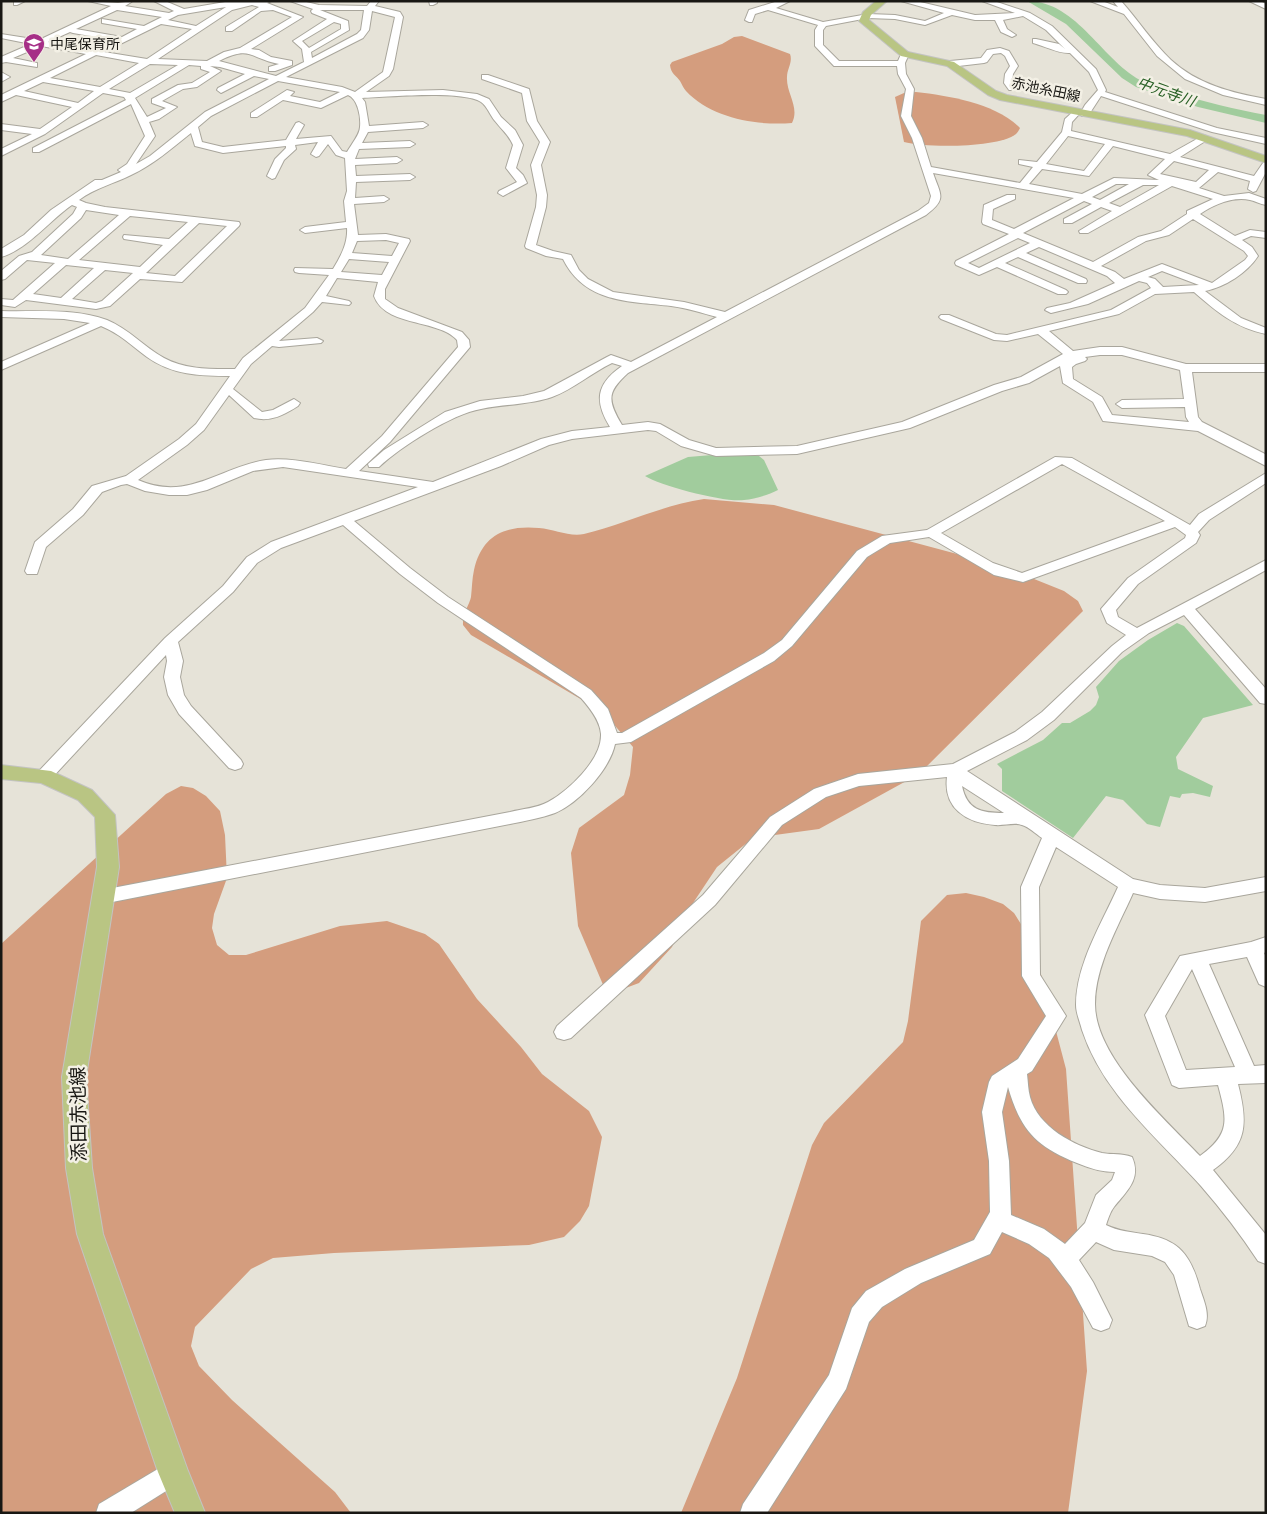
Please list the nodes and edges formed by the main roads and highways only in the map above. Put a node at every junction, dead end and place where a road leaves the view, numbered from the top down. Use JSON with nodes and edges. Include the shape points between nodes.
{"nodes":[{"id":1,"x":882,"y":1,"type":"edge"},
{"id":2,"x":1266,"y":160,"type":"edge"},
{"id":3,"x":1,"y":772,"type":"edge"},
{"id":4,"x":190,"y":1513,"type":"edge"}],
"edges":[{"from":1,"to":2,"type":"main road","name":"赤池糸田線","via":[[864,17],[866,24],[903,59],[950,64],[1004,98],[1172,129]]},
{"from":3,"to":4,"type":"main road","name":"添田赤池線","via":[[44,776],[85,795],[105,815],[108,867],[74,1077],[80,1168],[90,1234]]}]}
